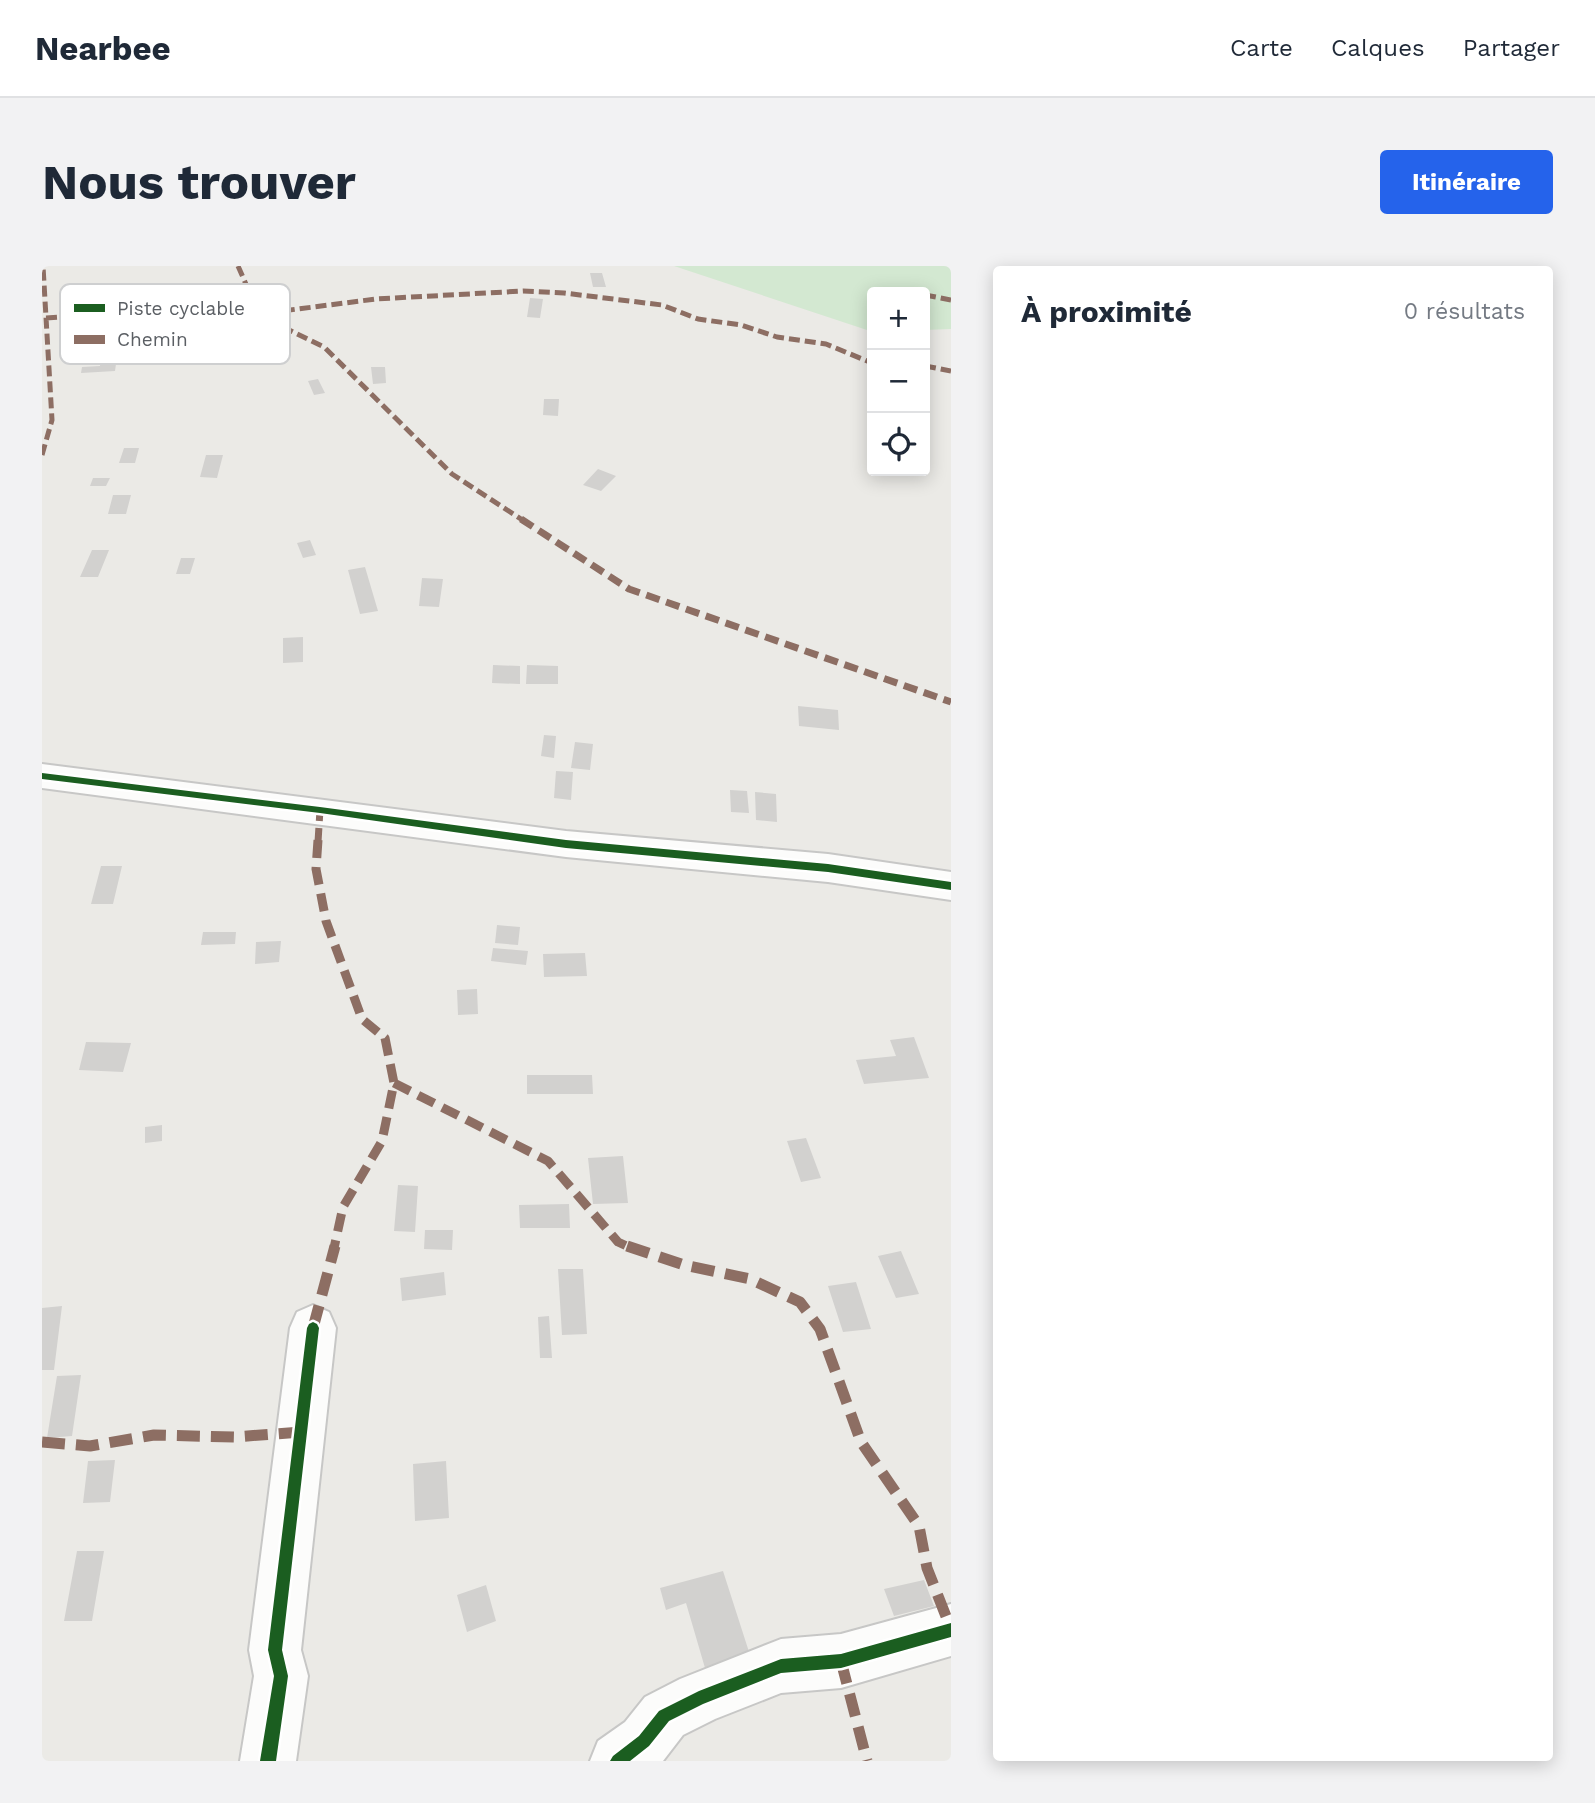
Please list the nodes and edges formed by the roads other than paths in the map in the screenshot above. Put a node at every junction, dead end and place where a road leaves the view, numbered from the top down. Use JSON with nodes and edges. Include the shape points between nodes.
{"nodes":[{"id":1,"x":42,"y":776,"type":"edge"},
{"id":2,"x":951,"y":886,"type":"edge"},
{"id":3,"x":313,"y":1328,"type":"dead end"},
{"id":4,"x":951,"y":1630,"type":"edge"},
{"id":5,"x":268,"y":1761,"type":"edge"},
{"id":6,"x":618,"y":1761,"type":"edge"}],
"edges":[{"from":1,"to":2,"type":"street","via":[[566,844],[828,868]]},
{"from":3,"to":5,"type":"street","via":[[275,1650],[281,1676]]},
{"from":4,"to":6,"type":"street","via":[[841,1661],[781,1666],[699,1698],[664,1716],[644,1741]]}]}
